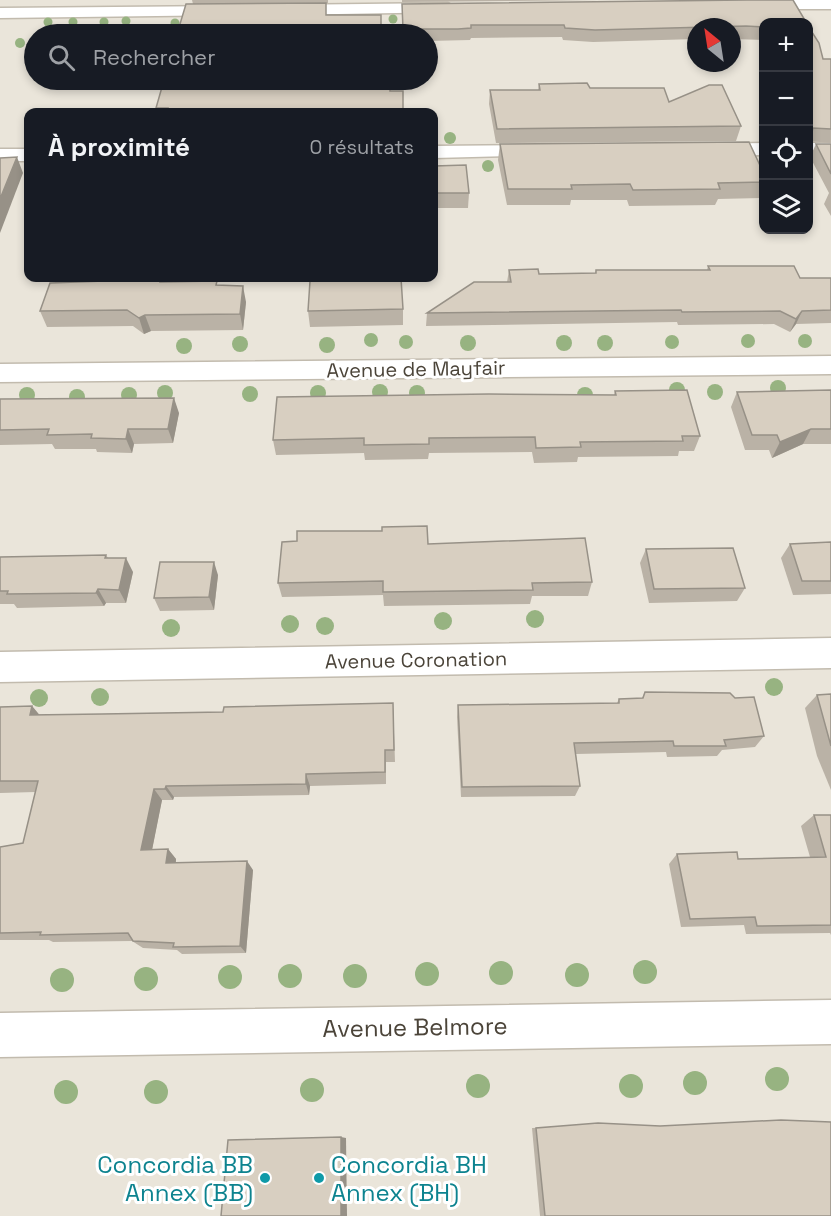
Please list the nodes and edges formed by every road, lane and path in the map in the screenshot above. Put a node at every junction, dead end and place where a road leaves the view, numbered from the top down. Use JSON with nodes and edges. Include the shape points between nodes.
{"nodes":[{"id":1,"x":739,"y":5,"type":"edge"},
{"id":2,"x":828,"y":5,"type":"edge"},
{"id":3,"x":464,"y":8,"type":"edge"},
{"id":4,"x":10,"y":9,"type":"edge"},
{"id":5,"x":0,"y":34,"type":"edge"},
{"id":6,"x":759,"y":149,"type":"edge"},
{"id":7,"x":813,"y":149,"type":"edge"},
{"id":8,"x":831,"y":149,"type":"edge"},
{"id":9,"x":693,"y":150,"type":"edge"},
{"id":10,"x":563,"y":151,"type":"edge"},
{"id":11,"x":438,"y":152,"type":"edge"},
{"id":12,"x":0,"y":155,"type":"edge"},
{"id":13,"x":24,"y":155,"type":"edge"},
{"id":14,"x":831,"y":365,"type":"edge"},
{"id":15,"x":0,"y":373,"type":"edge"},
{"id":16,"x":831,"y":653,"type":"edge"},
{"id":17,"x":0,"y":667,"type":"edge"},
{"id":18,"x":831,"y":1022,"type":"edge"},
{"id":19,"x":0,"y":1035,"type":"edge"}],
"edges":[{"from":1,"to":2,"type":"street"},
{"from":3,"to":4,"type":"street"},
{"from":4,"to":5,"type":"street"},
{"from":6,"to":9,"type":"street"},
{"from":7,"to":8,"type":"street"},
{"from":10,"to":11,"type":"street"},
{"from":12,"to":13,"type":"street"},
{"from":14,"to":15,"type":"street","name":"Avenue de Mayfair"},
{"from":16,"to":17,"type":"street","name":"Avenue Coronation"},
{"from":18,"to":19,"type":"street","name":"Avenue Belmore"}]}
